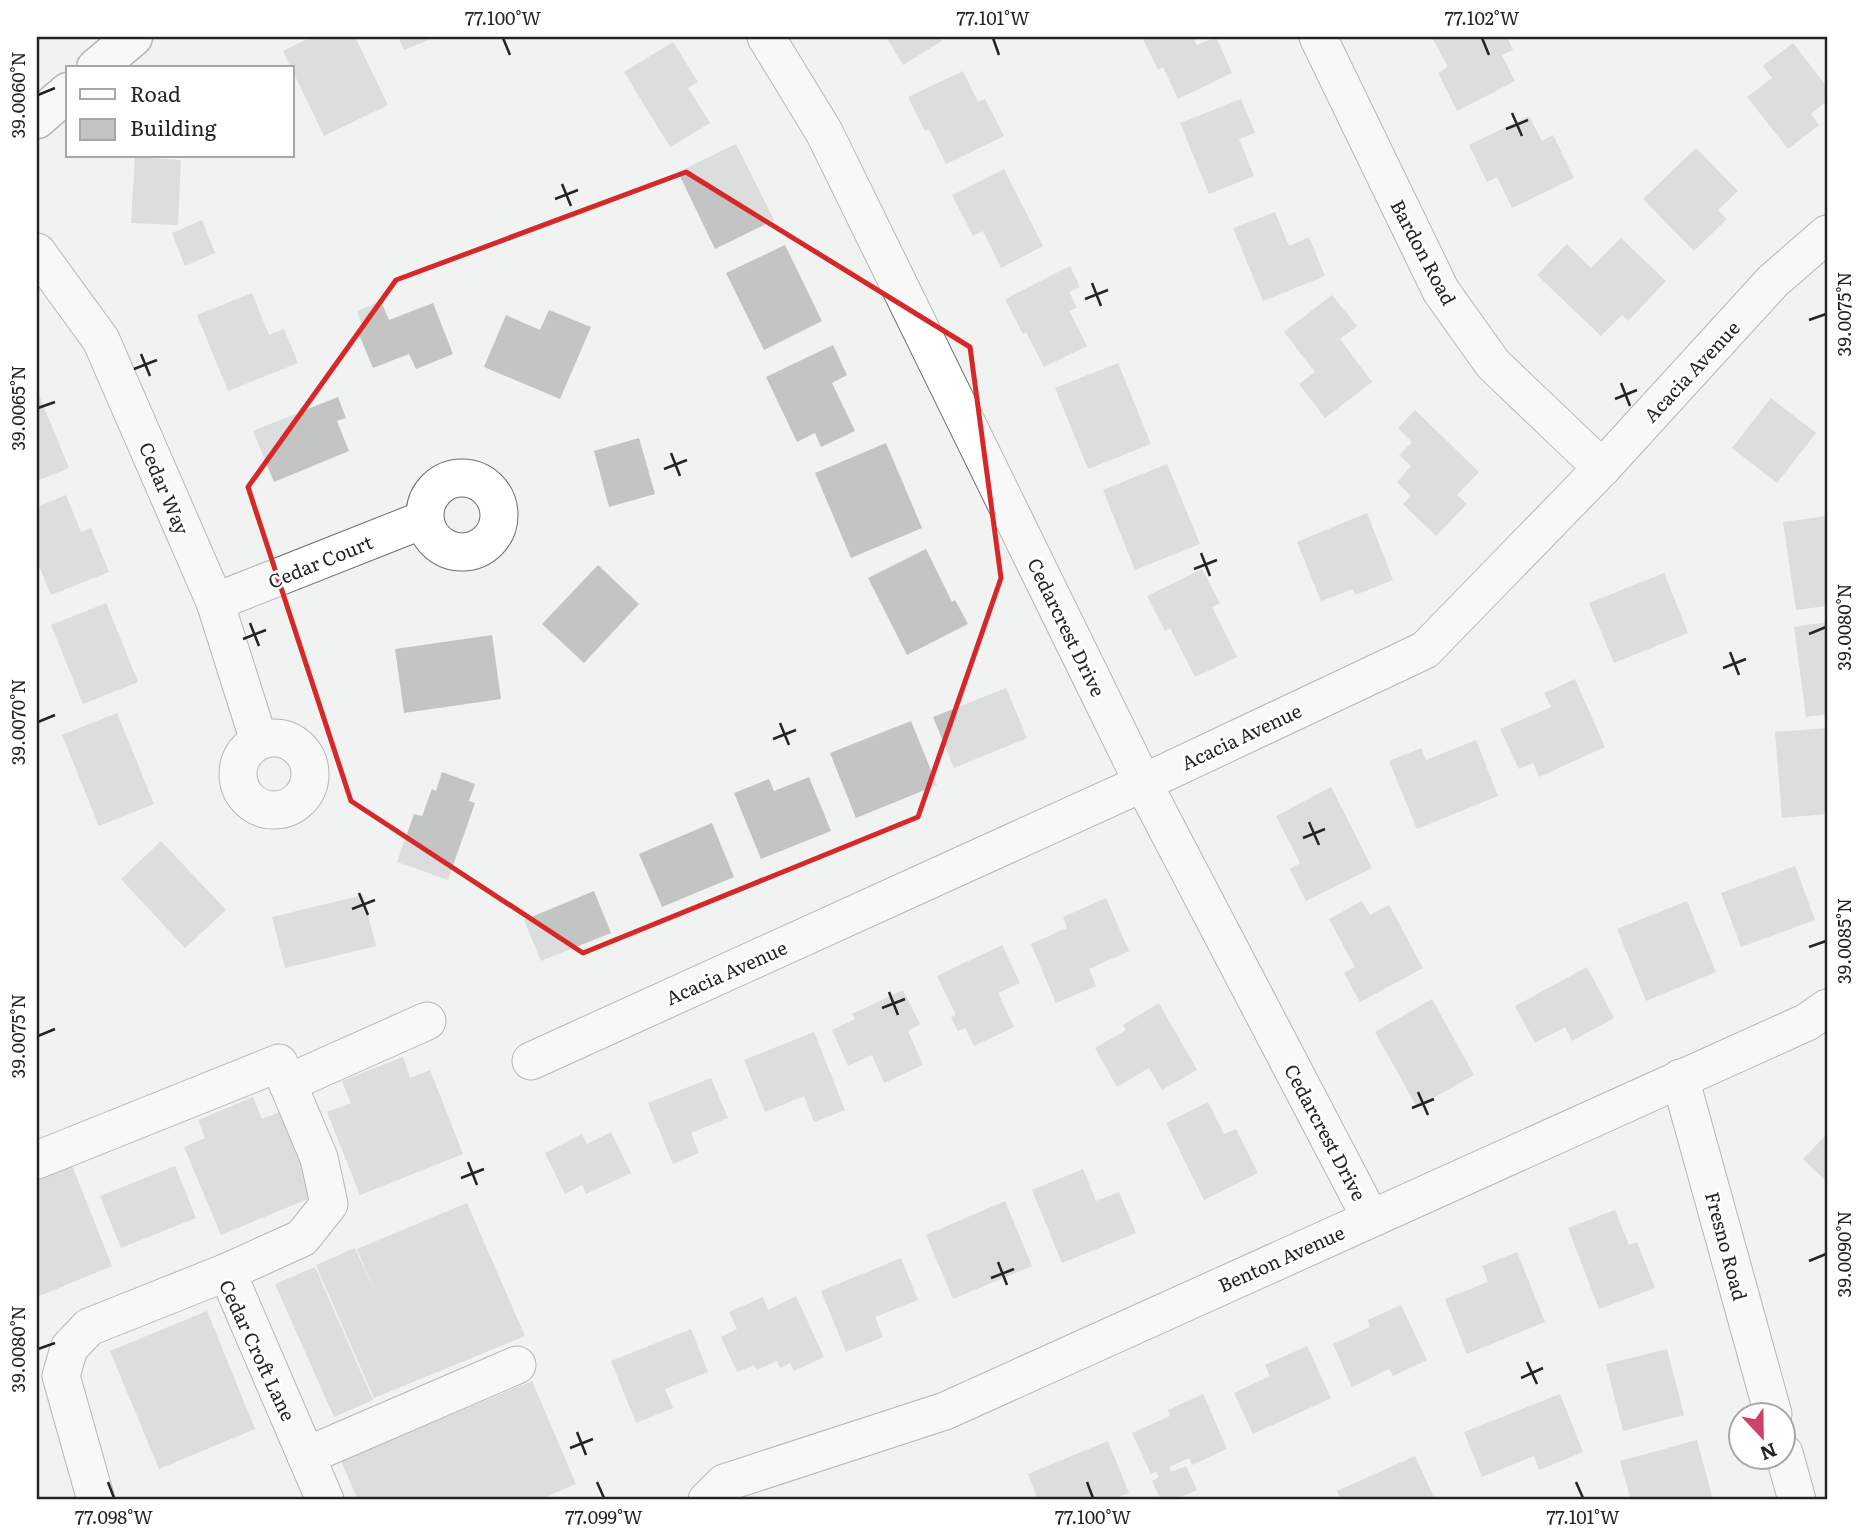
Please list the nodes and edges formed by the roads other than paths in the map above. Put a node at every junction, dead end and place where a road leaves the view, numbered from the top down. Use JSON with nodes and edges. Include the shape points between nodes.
{"nodes":[{"id":1,"x":133,"y":37,"type":"edge"},
{"id":2,"x":766,"y":37,"type":"edge"},
{"id":3,"x":1318,"y":37,"type":"edge"},
{"id":4,"x":98,"y":66,"type":"edge"},
{"id":5,"x":66,"y":94,"type":"edge"},
{"id":6,"x":37,"y":119,"type":"edge"},
{"id":7,"x":1827,"y":234,"type":"edge"},
{"id":8,"x":37,"y":252,"type":"edge"},
{"id":9,"x":1602,"y":468,"type":"junction"},
{"id":10,"x":425,"y":519,"type":"dead end"},
{"id":11,"x":215,"y":602,"type":"junction"},
{"id":12,"x":259,"y":740,"type":"dead end"},
{"id":13,"x":1143,"y":783,"type":"junction"},
{"id":14,"x":1827,"y":1008,"type":"edge"},
{"id":15,"x":427,"y":1021,"type":"dead end"},
{"id":16,"x":531,"y":1061,"type":"dead end"},
{"id":17,"x":283,"y":1073,"type":"junction"},
{"id":18,"x":1680,"y":1078,"type":"junction"},
{"id":19,"x":37,"y":1160,"type":"edge"},
{"id":20,"x":1370,"y":1217,"type":"junction"},
{"id":21,"x":227,"y":1272,"type":"junction"},
{"id":22,"x":517,"y":1365,"type":"dead end"},
{"id":23,"x":1769,"y":1400,"type":"edge"},
{"id":24,"x":306,"y":1456,"type":"junction"},
{"id":25,"x":1788,"y":1470,"type":"edge"},
{"id":26,"x":715,"y":1492,"type":"edge"},
{"id":27,"x":96,"y":1500,"type":"edge"},
{"id":28,"x":325,"y":1500,"type":"edge"},
{"id":29,"x":1797,"y":1500,"type":"edge"}],
"edges":[{"from":1,"to":4,"type":"main road"},
{"from":2,"to":13,"type":"street","name":"Cedarcrest Drive","via":[[824,132]]},
{"from":3,"to":9,"type":"street","name":"Bardon Road","via":[[1441,291],[1493,364]]},
{"from":5,"to":6,"type":"main road"},
{"from":7,"to":9,"type":"street","name":"Acacia Avenue","via":[[1773,281]]},
{"from":8,"to":11,"type":"street","name":"Cedar Way","via":[[101,340]]},
{"from":9,"to":13,"type":"street","name":"Acacia Avenue","via":[[1425,650]]},
{"from":10,"to":11,"type":"street","name":"Cedar Court"},
{"from":11,"to":12,"type":"street","name":"Cedar Way"},
{"from":13,"to":16,"type":"street","name":"Acacia Avenue"},
{"from":13,"to":20,"type":"street","name":"Cedarcrest Drive"},
{"from":14,"to":18,"type":"street","name":"Benton Avenue","via":[[1807,1022]]},
{"from":15,"to":17,"type":"street"},
{"from":17,"to":19,"type":"street"},
{"from":17,"to":21,"type":"street","via":[[319,1157],[329,1204],[302,1238]]},
{"from":18,"to":20,"type":"street","name":"Benton Avenue"},
{"from":18,"to":23,"type":"street","name":"Fresno Road"},
{"from":20,"to":26,"type":"street","name":"Benton Avenue","via":[[945,1411]]},
{"from":21,"to":24,"type":"street","name":"Cedar Croft Lane"},
{"from":21,"to":27,"type":"street","name":"Cedar Croft Lane","via":[[89,1327],[69,1348],[61,1376]]},
{"from":22,"to":24,"type":"street"},
{"from":24,"to":28,"type":"street","name":"Cedar Croft Lane"},
{"from":25,"to":29,"type":"street"}]}
